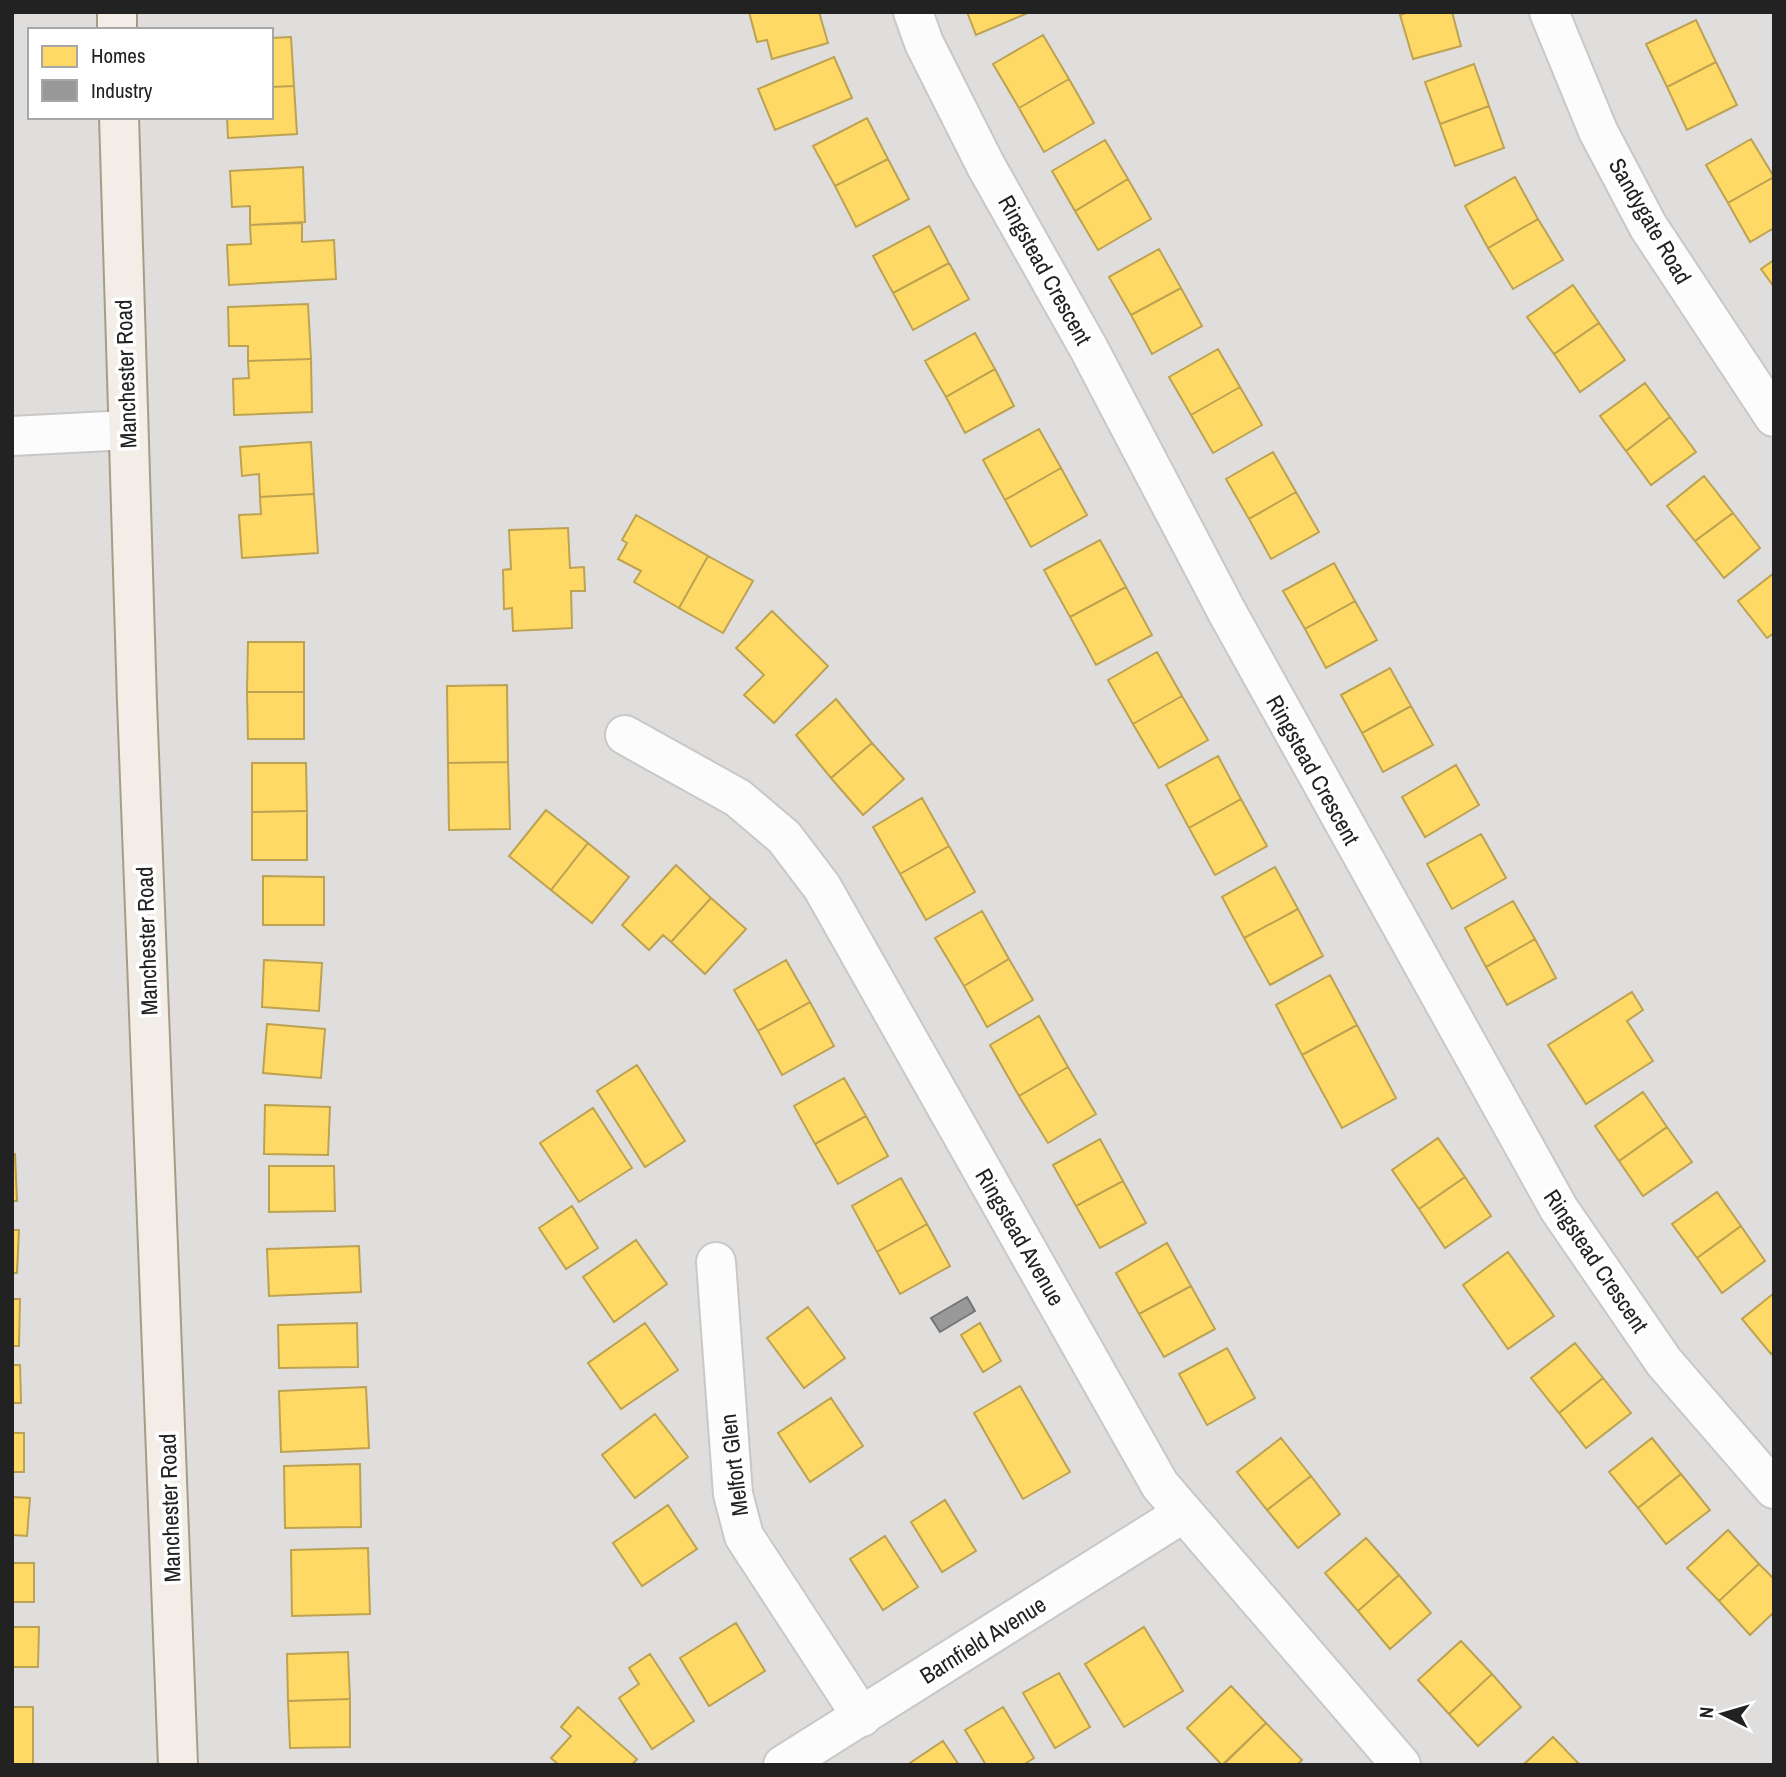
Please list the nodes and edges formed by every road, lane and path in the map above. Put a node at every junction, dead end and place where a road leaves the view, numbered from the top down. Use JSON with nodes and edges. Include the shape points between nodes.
{"nodes":[{"id":1,"x":914,"y":12,"type":"edge"},
{"id":2,"x":1549,"y":12,"type":"edge"},
{"id":3,"x":119,"y":119,"type":"edge"},
{"id":4,"x":1774,"y":417,"type":"edge"},
{"id":5,"x":128,"y":430,"type":"junction"},
{"id":6,"x":12,"y":436,"type":"edge"},
{"id":7,"x":625,"y":735,"type":"dead end"},
{"id":8,"x":716,"y":1262,"type":"dead end"},
{"id":9,"x":1774,"y":1489,"type":"edge"},
{"id":10,"x":1182,"y":1514,"type":"junction"},
{"id":11,"x":862,"y":1717,"type":"junction"},
{"id":12,"x":178,"y":1765,"type":"edge"},
{"id":13,"x":783,"y":1765,"type":"edge"},
{"id":14,"x":1401,"y":1765,"type":"edge"}],
"edges":[{"from":1,"to":9,"type":"street","name":"Ringstead Crescent","via":[[924,43],[986,166],[1089,349],[1253,660],[1559,1209],[1664,1362]]},
{"from":2,"to":4,"type":"street","name":"Sandygate Road","via":[[1598,131],[1648,226]]},
{"from":3,"to":5,"type":"main road","name":"Manchester Road"},
{"from":5,"to":6,"type":"street"},
{"from":5,"to":12,"type":"main road","name":"Manchester Road"},
{"from":7,"to":10,"type":"street","name":"Ringstead Avenue","via":[[738,798],[784,837],[822,887],[1153,1474]]},
{"from":8,"to":11,"type":"street","name":"Melfort Glen","via":[[733,1494],[744,1536]]},
{"from":10,"to":11,"type":"street","name":"Barnfield Avenue"},
{"from":10,"to":14,"type":"street","name":"Ringstead Avenue"},
{"from":11,"to":13,"type":"street","name":"Barnfield Avenue"}]}
